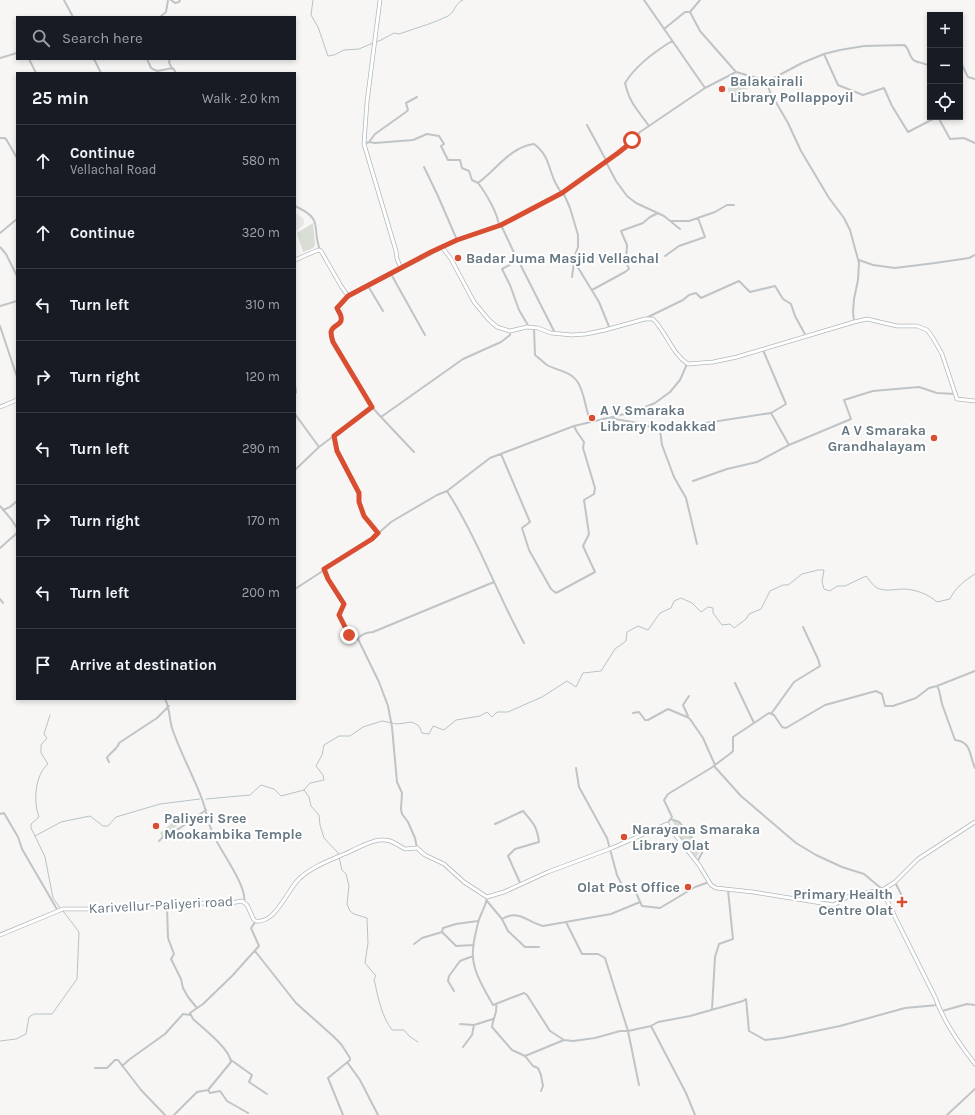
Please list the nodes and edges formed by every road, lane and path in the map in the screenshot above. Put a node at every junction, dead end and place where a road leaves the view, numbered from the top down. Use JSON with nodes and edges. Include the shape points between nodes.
{"nodes":[{"id":1,"x":64,"y":0,"type":"edge"},
{"id":2,"x":169,"y":0,"type":"edge"},
{"id":3,"x":180,"y":0,"type":"edge"},
{"id":4,"x":380,"y":0,"type":"edge"},
{"id":5,"x":644,"y":0,"type":"edge"},
{"id":6,"x":700,"y":0,"type":"edge"},
{"id":7,"x":690,"y":12,"type":"junction"},
{"id":8,"x":72,"y":16,"type":"edge"},
{"id":9,"x":161,"y":16,"type":"edge"},
{"id":10,"x":664,"y":29,"type":"junction"},
{"id":11,"x":672,"y":41,"type":"junction"},
{"id":12,"x":16,"y":52,"type":"edge"},
{"id":13,"x":824,"y":54,"type":"junction"},
{"id":14,"x":0,"y":58,"type":"edge"},
{"id":15,"x":30,"y":60,"type":"edge"},
{"id":16,"x":94,"y":60,"type":"edge"},
{"id":17,"x":147,"y":60,"type":"edge"},
{"id":18,"x":170,"y":60,"type":"edge"},
{"id":19,"x":927,"y":65,"type":"edge"},
{"id":20,"x":963,"y":67,"type":"edge"},
{"id":21,"x":172,"y":69,"type":"junction"},
{"id":22,"x":36,"y":72,"type":"edge"},
{"id":23,"x":100,"y":72,"type":"edge"},
{"id":24,"x":176,"y":72,"type":"edge"},
{"id":25,"x":736,"y":72,"type":"junction"},
{"id":26,"x":975,"y":79,"type":"edge"},
{"id":27,"x":768,"y":81,"type":"junction"},
{"id":28,"x":705,"y":88,"type":"junction"},
{"id":29,"x":417,"y":97,"type":"dead end"},
{"id":30,"x":931,"y":120,"type":"edge"},
{"id":31,"x":939,"y":120,"type":"edge"},
{"id":32,"x":587,"y":125,"type":"dead end"},
{"id":33,"x":649,"y":126,"type":"junction"},
{"id":34,"x":0,"y":138,"type":"edge"},
{"id":35,"x":369,"y":142,"type":"junction"},
{"id":36,"x":975,"y":143,"type":"edge"},
{"id":37,"x":364,"y":144,"type":"junction"},
{"id":38,"x":16,"y":156,"type":"edge"},
{"id":39,"x":607,"y":162,"type":"junction"},
{"id":40,"x":424,"y":167,"type":"dead end"},
{"id":41,"x":478,"y":183,"type":"junction"},
{"id":42,"x":562,"y":193,"type":"junction"},
{"id":43,"x":734,"y":205,"type":"dead end"},
{"id":44,"x":296,"y":207,"type":"edge"},
{"id":45,"x":658,"y":213,"type":"junction"},
{"id":46,"x":698,"y":218,"type":"junction"},
{"id":47,"x":16,"y":220,"type":"edge"},
{"id":48,"x":670,"y":221,"type":"junction"},
{"id":49,"x":500,"y":226,"type":"junction"},
{"id":50,"x":680,"y":229,"type":"dead end"},
{"id":51,"x":0,"y":233,"type":"edge"},
{"id":52,"x":457,"y":240,"type":"junction"},
{"id":53,"x":0,"y":247,"type":"edge"},
{"id":54,"x":442,"y":247,"type":"junction"},
{"id":55,"x":321,"y":251,"type":"junction"},
{"id":56,"x":975,"y":255,"type":"edge"},
{"id":57,"x":665,"y":256,"type":"dead end"},
{"id":58,"x":517,"y":259,"type":"junction"},
{"id":59,"x":296,"y":260,"type":"edge"},
{"id":60,"x":859,"y":260,"type":"junction"},
{"id":61,"x":574,"y":261,"type":"junction"},
{"id":62,"x":402,"y":268,"type":"junction"},
{"id":63,"x":16,"y":274,"type":"edge"},
{"id":64,"x":391,"y":274,"type":"junction"},
{"id":65,"x":572,"y":278,"type":"dead end"},
{"id":66,"x":368,"y":286,"type":"junction"},
{"id":67,"x":592,"y":290,"type":"junction"},
{"id":68,"x":348,"y":296,"type":"junction"},
{"id":69,"x":16,"y":301,"type":"edge"},
{"id":70,"x":0,"y":306,"type":"edge"},
{"id":71,"x":382,"y":311,"type":"dead end"},
{"id":72,"x":645,"y":318,"type":"junction"},
{"id":73,"x":854,"y":322,"type":"junction"},
{"id":74,"x":0,"y":326,"type":"edge"},
{"id":75,"x":529,"y":327,"type":"junction"},
{"id":76,"x":534,"y":328,"type":"junction"},
{"id":77,"x":610,"y":328,"type":"junction"},
{"id":78,"x":510,"y":332,"type":"junction"},
{"id":79,"x":555,"y":333,"type":"junction"},
{"id":80,"x":425,"y":335,"type":"dead end"},
{"id":81,"x":806,"y":336,"type":"junction"},
{"id":82,"x":763,"y":350,"type":"junction"},
{"id":83,"x":687,"y":364,"type":"junction"},
{"id":84,"x":16,"y":374,"type":"edge"},
{"id":85,"x":955,"y":394,"type":"junction"},
{"id":86,"x":16,"y":400,"type":"edge"},
{"id":87,"x":975,"y":401,"type":"edge"},
{"id":88,"x":0,"y":407,"type":"edge"},
{"id":89,"x":372,"y":407,"type":"junction"},
{"id":90,"x":771,"y":413,"type":"junction"},
{"id":91,"x":296,"y":415,"type":"edge"},
{"id":92,"x":381,"y":417,"type":"junction"},
{"id":93,"x":610,"y":417,"type":"junction"},
{"id":94,"x":591,"y":422,"type":"junction"},
{"id":95,"x":574,"y":426,"type":"junction"},
{"id":96,"x":660,"y":430,"type":"junction"},
{"id":97,"x":334,"y":436,"type":"junction"},
{"id":98,"x":789,"y":445,"type":"junction"},
{"id":99,"x":319,"y":447,"type":"junction"},
{"id":100,"x":414,"y":452,"type":"dead end"},
{"id":101,"x":501,"y":454,"type":"junction"},
{"id":102,"x":296,"y":469,"type":"edge"},
{"id":103,"x":693,"y":481,"type":"dead end"},
{"id":104,"x":447,"y":491,"type":"junction"},
{"id":105,"x":16,"y":502,"type":"edge"},
{"id":106,"x":0,"y":506,"type":"edge"},
{"id":107,"x":3,"y":510,"type":"junction"},
{"id":108,"x":16,"y":526,"type":"edge"},
{"id":109,"x":378,"y":533,"type":"junction"},
{"id":110,"x":16,"y":534,"type":"edge"},
{"id":111,"x":697,"y":544,"type":"dead end"},
{"id":112,"x":0,"y":548,"type":"edge"},
{"id":113,"x":324,"y":569,"type":"junction"},
{"id":114,"x":494,"y":582,"type":"junction"},
{"id":115,"x":296,"y":588,"type":"edge"},
{"id":116,"x":0,"y":599,"type":"edge"},
{"id":117,"x":3,"y":603,"type":"dead end"},
{"id":118,"x":803,"y":626,"type":"dead end"},
{"id":119,"x":358,"y":639,"type":"junction"},
{"id":120,"x":524,"y":644,"type":"dead end"},
{"id":121,"x":975,"y":671,"type":"edge"},
{"id":122,"x":735,"y":683,"type":"dead end"},
{"id":123,"x":937,"y":686,"type":"junction"},
{"id":124,"x":689,"y":696,"type":"dead end"},
{"id":125,"x":166,"y":700,"type":"edge"},
{"id":126,"x":169,"y":706,"type":"junction"},
{"id":127,"x":633,"y":713,"type":"dead end"},
{"id":128,"x":771,"y":714,"type":"junction"},
{"id":129,"x":690,"y":719,"type":"junction"},
{"id":130,"x":754,"y":723,"type":"junction"},
{"id":131,"x":109,"y":762,"type":"dead end"},
{"id":132,"x":715,"y":766,"type":"junction"},
{"id":133,"x":576,"y":768,"type":"dead end"},
{"id":134,"x":975,"y":768,"type":"edge"},
{"id":135,"x":206,"y":810,"type":"junction"},
{"id":136,"x":0,"y":814,"type":"edge"},
{"id":137,"x":671,"y":819,"type":"junction"},
{"id":138,"x":975,"y":822,"type":"edge"},
{"id":139,"x":495,"y":824,"type":"dead end"},
{"id":140,"x":667,"y":824,"type":"junction"},
{"id":141,"x":159,"y":841,"type":"dead end"},
{"id":142,"x":417,"y":848,"type":"junction"},
{"id":143,"x":610,"y":849,"type":"junction"},
{"id":144,"x":697,"y":862,"type":"junction"},
{"id":145,"x":709,"y":882,"type":"junction"},
{"id":146,"x":895,"y":882,"type":"junction"},
{"id":147,"x":521,"y":885,"type":"junction"},
{"id":148,"x":883,"y":889,"type":"junction"},
{"id":149,"x":728,"y":890,"type":"junction"},
{"id":150,"x":902,"y":894,"type":"dead end"},
{"id":151,"x":487,"y":898,"type":"junction"},
{"id":152,"x":244,"y":902,"type":"junction"},
{"id":153,"x":640,"y":902,"type":"junction"},
{"id":154,"x":167,"y":904,"type":"junction"},
{"id":155,"x":58,"y":911,"type":"junction"},
{"id":156,"x":502,"y":919,"type":"junction"},
{"id":157,"x":256,"y":921,"type":"junction"},
{"id":158,"x":478,"y":921,"type":"junction"},
{"id":159,"x":566,"y":922,"type":"junction"},
{"id":160,"x":442,"y":932,"type":"junction"},
{"id":161,"x":0,"y":935,"type":"edge"},
{"id":162,"x":414,"y":944,"type":"dead end"},
{"id":163,"x":474,"y":945,"type":"junction"},
{"id":164,"x":539,"y":946,"type":"dead end"},
{"id":165,"x":254,"y":951,"type":"junction"},
{"id":166,"x":473,"y":956,"type":"junction"},
{"id":167,"x":454,"y":991,"type":"dead end"},
{"id":168,"x":496,"y":1004,"type":"junction"},
{"id":169,"x":938,"y":1005,"type":"junction"},
{"id":170,"x":975,"y":1005,"type":"edge"},
{"id":171,"x":197,"y":1008,"type":"junction"},
{"id":172,"x":712,"y":1009,"type":"junction"},
{"id":173,"x":942,"y":1011,"type":"junction"},
{"id":174,"x":190,"y":1015,"type":"junction"},
{"id":175,"x":493,"y":1019,"type":"junction"},
{"id":176,"x":460,"y":1024,"type":"dead end"},
{"id":177,"x":474,"y":1025,"type":"junction"},
{"id":178,"x":651,"y":1026,"type":"junction"},
{"id":179,"x":628,"y":1031,"type":"junction"},
{"id":180,"x":564,"y":1040,"type":"junction"},
{"id":181,"x":463,"y":1047,"type":"dead end"},
{"id":182,"x":525,"y":1056,"type":"junction"},
{"id":183,"x":231,"y":1060,"type":"junction"},
{"id":184,"x":347,"y":1062,"type":"junction"},
{"id":185,"x":975,"y":1064,"type":"edge"},
{"id":186,"x":122,"y":1066,"type":"junction"},
{"id":187,"x":95,"y":1068,"type":"dead end"},
{"id":188,"x":640,"y":1084,"type":"dead end"},
{"id":189,"x":975,"y":1089,"type":"edge"},
{"id":190,"x":208,"y":1090,"type":"junction"},
{"id":191,"x":541,"y":1091,"type":"dead end"},
{"id":192,"x":267,"y":1094,"type":"dead end"},
{"id":193,"x":248,"y":1113,"type":"dead end"},
{"id":194,"x":165,"y":1115,"type":"edge"},
{"id":195,"x":174,"y":1115,"type":"edge"},
{"id":196,"x":343,"y":1115,"type":"edge"},
{"id":197,"x":378,"y":1115,"type":"edge"},
{"id":198,"x":695,"y":1115,"type":"edge"},
{"id":199,"x":947,"y":1115,"type":"edge"}],
"edges":[{"from":1,"to":8,"type":"street"},
{"from":2,"to":3,"type":"street"},
{"from":2,"to":9,"type":"street","via":[[166,12]]},
{"from":4,"to":37,"type":"street"},
{"from":5,"to":10,"type":"street"},
{"from":6,"to":7,"type":"street"},
{"from":7,"to":10,"type":"street","via":[[684,12]]},
{"from":7,"to":25,"type":"street","via":[[700,31]]},
{"from":10,"to":11,"type":"street"},
{"from":11,"to":28,"type":"street"},
{"from":11,"to":33,"type":"street","via":[[639,66],[625,83],[634,108]]},
{"from":12,"to":14,"type":"street"},
{"from":13,"to":19,"type":"street","via":[[851,47],[904,45],[915,61]]},
{"from":13,"to":27,"type":"street"},
{"from":13,"to":30,"type":"street","via":[[838,85],[863,95],[884,88],[908,132]]},
{"from":15,"to":22,"type":"street"},
{"from":16,"to":23,"type":"street"},
{"from":17,"to":21,"type":"street","via":[[150,67],[157,71]]},
{"from":18,"to":21,"type":"street"},
{"from":20,"to":26,"type":"street","via":[[968,77]]},
{"from":21,"to":24,"type":"street"},
{"from":25,"to":27,"type":"street"},
{"from":25,"to":28,"type":"street"},
{"from":27,"to":60,"type":"street","via":[[770,92],[801,151],[848,224]]},
{"from":28,"to":33,"type":"street"},
{"from":29,"to":35,"type":"street","via":[[406,103],[406,112]]},
{"from":31,"to":36,"type":"street","via":[[950,139],[964,138]]},
{"from":32,"to":39,"type":"street"},
{"from":33,"to":39,"type":"street"},
{"from":34,"to":38,"type":"street","via":[[6,139]]},
{"from":35,"to":37,"type":"street"},
{"from":35,"to":41,"type":"street","via":[[413,140],[427,134],[439,136],[448,160],[460,160],[462,168],[469,171],[472,180]]},
{"from":37,"to":62,"type":"street"},
{"from":39,"to":42,"type":"street"},
{"from":39,"to":45,"type":"street","via":[[627,196]]},
{"from":40,"to":52,"type":"street"},
{"from":41,"to":42,"type":"street","via":[[497,164],[518,149],[534,144],[548,161],[555,183]]},
{"from":41,"to":49,"type":"street"},
{"from":42,"to":49,"type":"street"},
{"from":42,"to":61,"type":"street","via":[[570,208],[578,235]]},
{"from":43,"to":46,"type":"street","via":[[727,205]]},
{"from":44,"to":55,"type":"street","via":[[314,218]]},
{"from":45,"to":48,"type":"street"},
{"from":45,"to":67,"type":"street","via":[[643,223],[621,231],[627,245],[626,261],[629,269]]},
{"from":46,"to":48,"type":"street"},
{"from":46,"to":57,"type":"street","via":[[705,237],[679,246]]},
{"from":47,"to":51,"type":"street"},
{"from":48,"to":50,"type":"street"},
{"from":49,"to":52,"type":"street"},
{"from":49,"to":58,"type":"street"},
{"from":52,"to":54,"type":"street"},
{"from":53,"to":63,"type":"street"},
{"from":54,"to":62,"type":"street"},
{"from":54,"to":78,"type":"street","via":[[474,302],[497,327]]},
{"from":55,"to":59,"type":"street"},
{"from":55,"to":68,"type":"street"},
{"from":56,"to":60,"type":"street","via":[[895,268]]},
{"from":58,"to":75,"type":"street","via":[[502,269]]},
{"from":58,"to":79,"type":"street"},
{"from":60,"to":73,"type":"street"},
{"from":61,"to":65,"type":"street"},
{"from":61,"to":67,"type":"street"},
{"from":62,"to":64,"type":"street"},
{"from":64,"to":66,"type":"street"},
{"from":64,"to":80,"type":"street"},
{"from":66,"to":68,"type":"street"},
{"from":66,"to":71,"type":"street"},
{"from":67,"to":77,"type":"street"},
{"from":68,"to":89,"type":"street","via":[[337,308],[341,321],[331,332],[333,342]]},
{"from":69,"to":70,"type":"street"},
{"from":72,"to":77,"type":"street"},
{"from":72,"to":81,"type":"street","via":[[683,300],[688,295],[696,293],[701,298],[739,281],[750,292],[775,286],[783,299],[791,304]]},
{"from":72,"to":83,"type":"street","via":[[653,319],[660,325],[678,356]]},
{"from":73,"to":81,"type":"street"},
{"from":73,"to":85,"type":"street","via":[[867,320],[896,326],[917,326],[927,330],[942,354]]},
{"from":74,"to":84,"type":"street"},
{"from":75,"to":76,"type":"street"},
{"from":75,"to":78,"type":"street"},
{"from":76,"to":79,"type":"street"},
{"from":76,"to":94,"type":"street","via":[[535,355],[577,380]]},
{"from":77,"to":79,"type":"street","via":[[586,334]]},
{"from":78,"to":92,"type":"street","via":[[510,335],[501,342],[463,358]]},
{"from":81,"to":82,"type":"street"},
{"from":82,"to":83,"type":"street","via":[[713,362]]},
{"from":82,"to":90,"type":"street","via":[[786,404]]},
{"from":83,"to":93,"type":"street","via":[[680,380],[670,392],[655,403],[633,412]]},
{"from":85,"to":87,"type":"street","via":[[957,399]]},
{"from":85,"to":98,"type":"street","via":[[937,393],[918,387],[873,391],[844,400],[851,419]]},
{"from":86,"to":88,"type":"street"},
{"from":89,"to":92,"type":"street"},
{"from":89,"to":97,"type":"street"},
{"from":90,"to":96,"type":"street"},
{"from":90,"to":98,"type":"street"},
{"from":91,"to":99,"type":"street"},
{"from":92,"to":100,"type":"street"},
{"from":93,"to":94,"type":"street"},
{"from":93,"to":96,"type":"street"},
{"from":94,"to":95,"type":"street"},
{"from":95,"to":101,"type":"street"},
{"from":95,"to":101,"type":"street","via":[[584,442],[583,448],[595,488],[594,494],[584,500],[589,534],[583,546],[595,572],[556,594],[551,590],[526,541],[522,528],[530,522]]},
{"from":96,"to":111,"type":"street","via":[[662,445],[674,477],[686,498]]},
{"from":97,"to":99,"type":"street"},
{"from":97,"to":109,"type":"street","via":[[337,451],[359,493],[364,516]]},
{"from":98,"to":103,"type":"street","via":[[757,462]]},
{"from":99,"to":102,"type":"street"},
{"from":101,"to":104,"type":"street","via":[[490,458]]},
{"from":104,"to":109,"type":"street","via":[[404,514]]},
{"from":104,"to":114,"type":"street","via":[[480,549]]},
{"from":105,"to":107,"type":"street"},
{"from":106,"to":107,"type":"street"},
{"from":107,"to":108,"type":"street"},
{"from":109,"to":113,"type":"street"},
{"from":110,"to":112,"type":"street"},
{"from":113,"to":115,"type":"street"},
{"from":113,"to":119,"type":"street","via":[[344,604],[339,615],[352,639]]},
{"from":114,"to":119,"type":"street","via":[[364,634]]},
{"from":114,"to":120,"type":"street"},
{"from":116,"to":117,"type":"street"},
{"from":118,"to":128,"type":"street","via":[[820,666],[794,682]]},
{"from":119,"to":142,"type":"street","via":[[383,691],[392,725],[397,782],[402,794],[402,814],[408,822]]},
{"from":121,"to":123,"type":"street"},
{"from":122,"to":130,"type":"street"},
{"from":123,"to":128,"type":"street","via":[[928,688],[916,698],[889,706],[885,706],[882,694],[878,691],[837,701],[786,728]]},
{"from":123,"to":134,"type":"street","via":[[955,740],[968,745]]},
{"from":124,"to":129,"type":"street","via":[[683,705]]},
{"from":125,"to":126,"type":"street"},
{"from":126,"to":131,"type":"street","via":[[157,718],[119,743],[108,755]]},
{"from":126,"to":135,"type":"street","via":[[172,727]]},
{"from":127,"to":129,"type":"street","via":[[639,712],[648,720],[668,709]]},
{"from":128,"to":130,"type":"street"},
{"from":129,"to":132,"type":"street","via":[[703,738]]},
{"from":130,"to":132,"type":"street","via":[[733,737],[732,752]]},
{"from":132,"to":137,"type":"street","via":[[668,794],[665,798],[672,814]]},
{"from":132,"to":148,"type":"street","via":[[741,796],[796,843],[842,867],[864,874]]},
{"from":133,"to":143,"type":"street","via":[[579,787],[607,838]]},
{"from":135,"to":141,"type":"street"},
{"from":135,"to":152,"type":"street","via":[[212,833],[244,892]]},
{"from":136,"to":155,"type":"street","via":[[4,813]]},
{"from":137,"to":140,"type":"street"},
{"from":137,"to":144,"type":"street","via":[[679,822],[703,851]]},
{"from":138,"to":146,"type":"street","via":[[918,859]]},
{"from":139,"to":147,"type":"street","via":[[523,811],[537,830],[539,842],[515,849],[508,856]]},
{"from":140,"to":143,"type":"street"},
{"from":140,"to":144,"type":"street"},
{"from":142,"to":151,"type":"street","via":[[424,855],[444,864]]},
{"from":142,"to":157,"type":"street","via":[[404,850],[396,843],[378,840],[337,856],[301,877],[280,907],[265,919]]},
{"from":143,"to":147,"type":"street"},
{"from":143,"to":153,"type":"street","via":[[623,887],[632,885]]},
{"from":144,"to":145,"type":"street"},
{"from":145,"to":149,"type":"street","via":[[716,888]]},
{"from":145,"to":153,"type":"street","via":[[695,886],[660,908],[642,906]]},
{"from":146,"to":148,"type":"street"},
{"from":146,"to":150,"type":"street"},
{"from":147,"to":151,"type":"street"},
{"from":148,"to":149,"type":"street","via":[[847,897],[834,905]]},
{"from":148,"to":169,"type":"street"},
{"from":149,"to":172,"type":"street","via":[[733,939],[719,944],[715,957]]},
{"from":151,"to":156,"type":"street"},
{"from":151,"to":158,"type":"street"},
{"from":152,"to":154,"type":"street","name":"Karivellur-Paliyeri road"},
{"from":152,"to":157,"type":"street","name":"Karivellur-Paliyeri road"},
{"from":153,"to":159,"type":"street","via":[[611,914]]},
{"from":154,"to":155,"type":"street","name":"Karivellur-Paliyeri road"},
{"from":154,"to":171,"type":"street","via":[[168,938],[174,954],[171,959],[183,988]]},
{"from":155,"to":161,"type":"street","name":"Karivellur-Paliyeri road"},
{"from":156,"to":159,"type":"street","via":[[509,915],[521,916],[543,926]]},
{"from":156,"to":164,"type":"street","via":[[508,931],[526,947]]},
{"from":157,"to":165,"type":"street","via":[[251,926],[259,946]]},
{"from":158,"to":160,"type":"street","via":[[456,924],[443,928]]},
{"from":158,"to":163,"type":"street"},
{"from":159,"to":179,"type":"street","via":[[582,954],[598,954],[605,958]]},
{"from":160,"to":162,"type":"street","via":[[422,938]]},
{"from":160,"to":163,"type":"street","via":[[456,946]]},
{"from":163,"to":166,"type":"street"},
{"from":165,"to":171,"type":"street","via":[[232,976]]},
{"from":165,"to":184,"type":"street","via":[[296,1003],[341,1044],[350,1058]]},
{"from":166,"to":167,"type":"street","via":[[460,962],[449,976],[448,981]]},
{"from":166,"to":168,"type":"street","via":[[476,972],[486,993],[493,1005]]},
{"from":168,"to":175,"type":"street","via":[[497,1010]]},
{"from":168,"to":180,"type":"street","via":[[527,995],[550,1031]]},
{"from":169,"to":172,"type":"street","via":[[905,1008],[802,1035],[764,1040],[749,1030],[746,1000]]},
{"from":169,"to":173,"type":"street"},
{"from":170,"to":173,"type":"street","via":[[967,1004]]},
{"from":171,"to":174,"type":"street"},
{"from":172,"to":178,"type":"street"},
{"from":173,"to":185,"type":"street"},
{"from":174,"to":183,"type":"street","via":[[224,1049]]},
{"from":174,"to":186,"type":"street","via":[[183,1014],[165,1034]]},
{"from":175,"to":177,"type":"street"},
{"from":175,"to":182,"type":"street","via":[[492,1027],[512,1050]]},
{"from":176,"to":177,"type":"street"},
{"from":177,"to":181,"type":"street","via":[[472,1036]]},
{"from":178,"to":179,"type":"street"},
{"from":178,"to":198,"type":"street"},
{"from":179,"to":180,"type":"street","via":[[595,1038]]},
{"from":179,"to":188,"type":"street"},
{"from":180,"to":182,"type":"street"},
{"from":182,"to":191,"type":"street","via":[[538,1068],[543,1086]]},
{"from":183,"to":190,"type":"street"},
{"from":183,"to":192,"type":"street","via":[[252,1075],[249,1082]]},
{"from":184,"to":196,"type":"street","via":[[328,1078]]},
{"from":184,"to":197,"type":"street","via":[[360,1080]]},
{"from":186,"to":187,"type":"street","via":[[115,1060],[107,1068]]},
{"from":186,"to":194,"type":"street"},
{"from":189,"to":199,"type":"street"},
{"from":190,"to":193,"type":"street","via":[[210,1093],[220,1091],[228,1101]]},
{"from":190,"to":195,"type":"street","via":[[197,1092]]}]}
